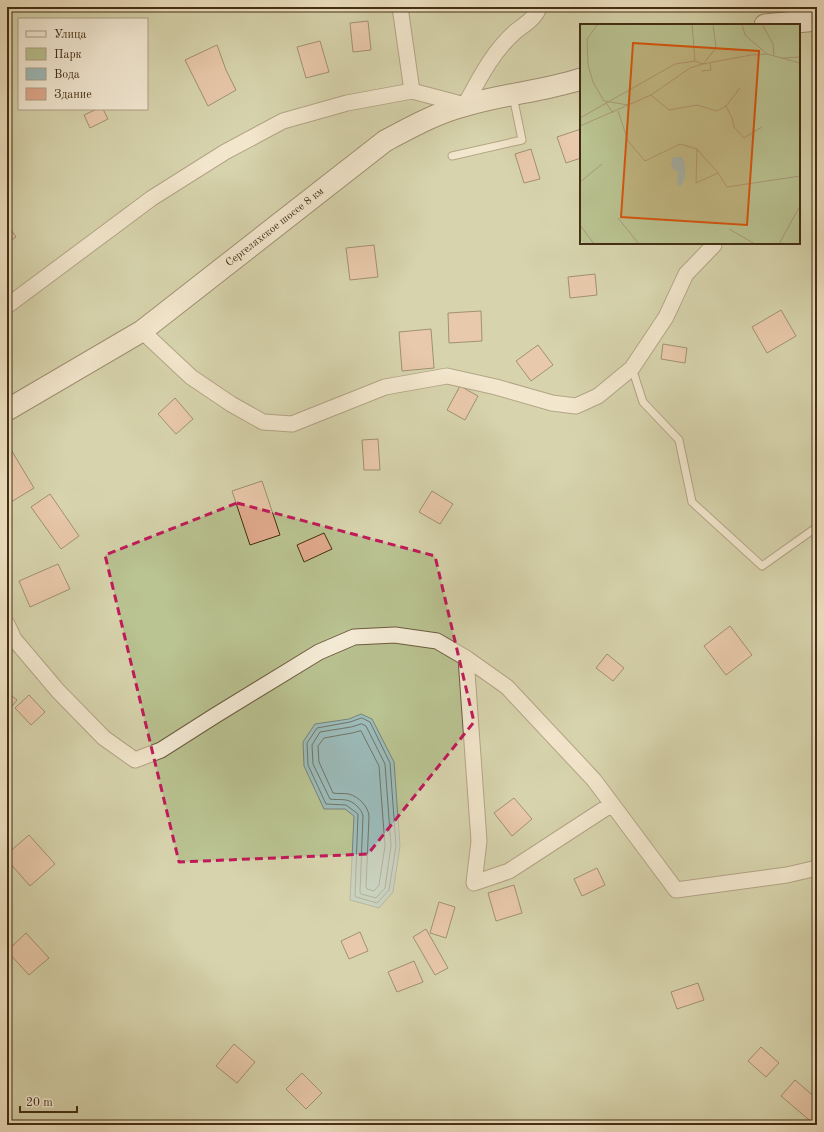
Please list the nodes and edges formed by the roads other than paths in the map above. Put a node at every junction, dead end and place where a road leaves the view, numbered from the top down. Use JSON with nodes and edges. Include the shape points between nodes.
{"nodes":[{"id":1,"x":400,"y":7,"type":"edge"},
{"id":2,"x":539,"y":7,"type":"edge"},
{"id":3,"x":817,"y":20,"type":"edge"},
{"id":4,"x":775,"y":24,"type":"edge"},
{"id":5,"x":580,"y":79,"type":"edge"},
{"id":6,"x":412,"y":91,"type":"junction"},
{"id":7,"x":512,"y":94,"type":"junction"},
{"id":8,"x":465,"y":105,"type":"junction"},
{"id":9,"x":452,"y":156,"type":"dead end"},
{"id":10,"x":714,"y":245,"type":"dead end"},
{"id":11,"x":7,"y":306,"type":"edge"},
{"id":12,"x":142,"y":331,"type":"junction"},
{"id":13,"x":632,"y":368,"type":"junction"},
{"id":14,"x":7,"y":410,"type":"edge"},
{"id":15,"x":817,"y":527,"type":"edge"},
{"id":16,"x":7,"y":624,"type":"edge"},
{"id":17,"x":466,"y":658,"type":"junction"},
{"id":18,"x":612,"y":804,"type":"junction"},
{"id":19,"x":817,"y":868,"type":"edge"}],
"edges":[{"from":1,"to":6,"type":"street"},
{"from":2,"to":8,"type":"street","via":[[527,22],[506,40]]},
{"from":3,"to":4,"type":"main road"},
{"from":5,"to":7,"type":"main road","name":"Сергеляхское шоссе 8 км","via":[[561,86]]},
{"from":6,"to":8,"type":"street"},
{"from":6,"to":11,"type":"street","via":[[347,103],[283,121],[225,152],[152,198]]},
{"from":7,"to":8,"type":"main road","name":"Сергеляхское шоссе 8 км"},
{"from":7,"to":9,"type":"lane","via":[[522,140]]},
{"from":8,"to":12,"type":"main road","name":"Сергеляхское шоссе 8 км","via":[[430,118],[385,141]]},
{"from":10,"to":13,"type":"street","via":[[686,274],[666,316]]},
{"from":12,"to":13,"type":"street","via":[[191,378],[263,422],[292,424],[385,387],[448,376],[552,403],[576,406],[598,396]]},
{"from":12,"to":14,"type":"main road","name":"Сергеляхское шоссе 8 км"},
{"from":13,"to":15,"type":"lane","via":[[643,402],[679,440],[692,502],[762,566]]},
{"from":16,"to":17,"type":"street","via":[[14,638],[58,691],[104,738],[135,760],[162,750],[320,652],[354,637],[395,635],[437,641]]},
{"from":17,"to":18,"type":"street","via":[[507,687],[594,780]]},
{"from":17,"to":18,"type":"street","via":[[479,841],[474,884],[509,871]]},
{"from":18,"to":19,"type":"street","via":[[676,890],[787,875]]}]}
